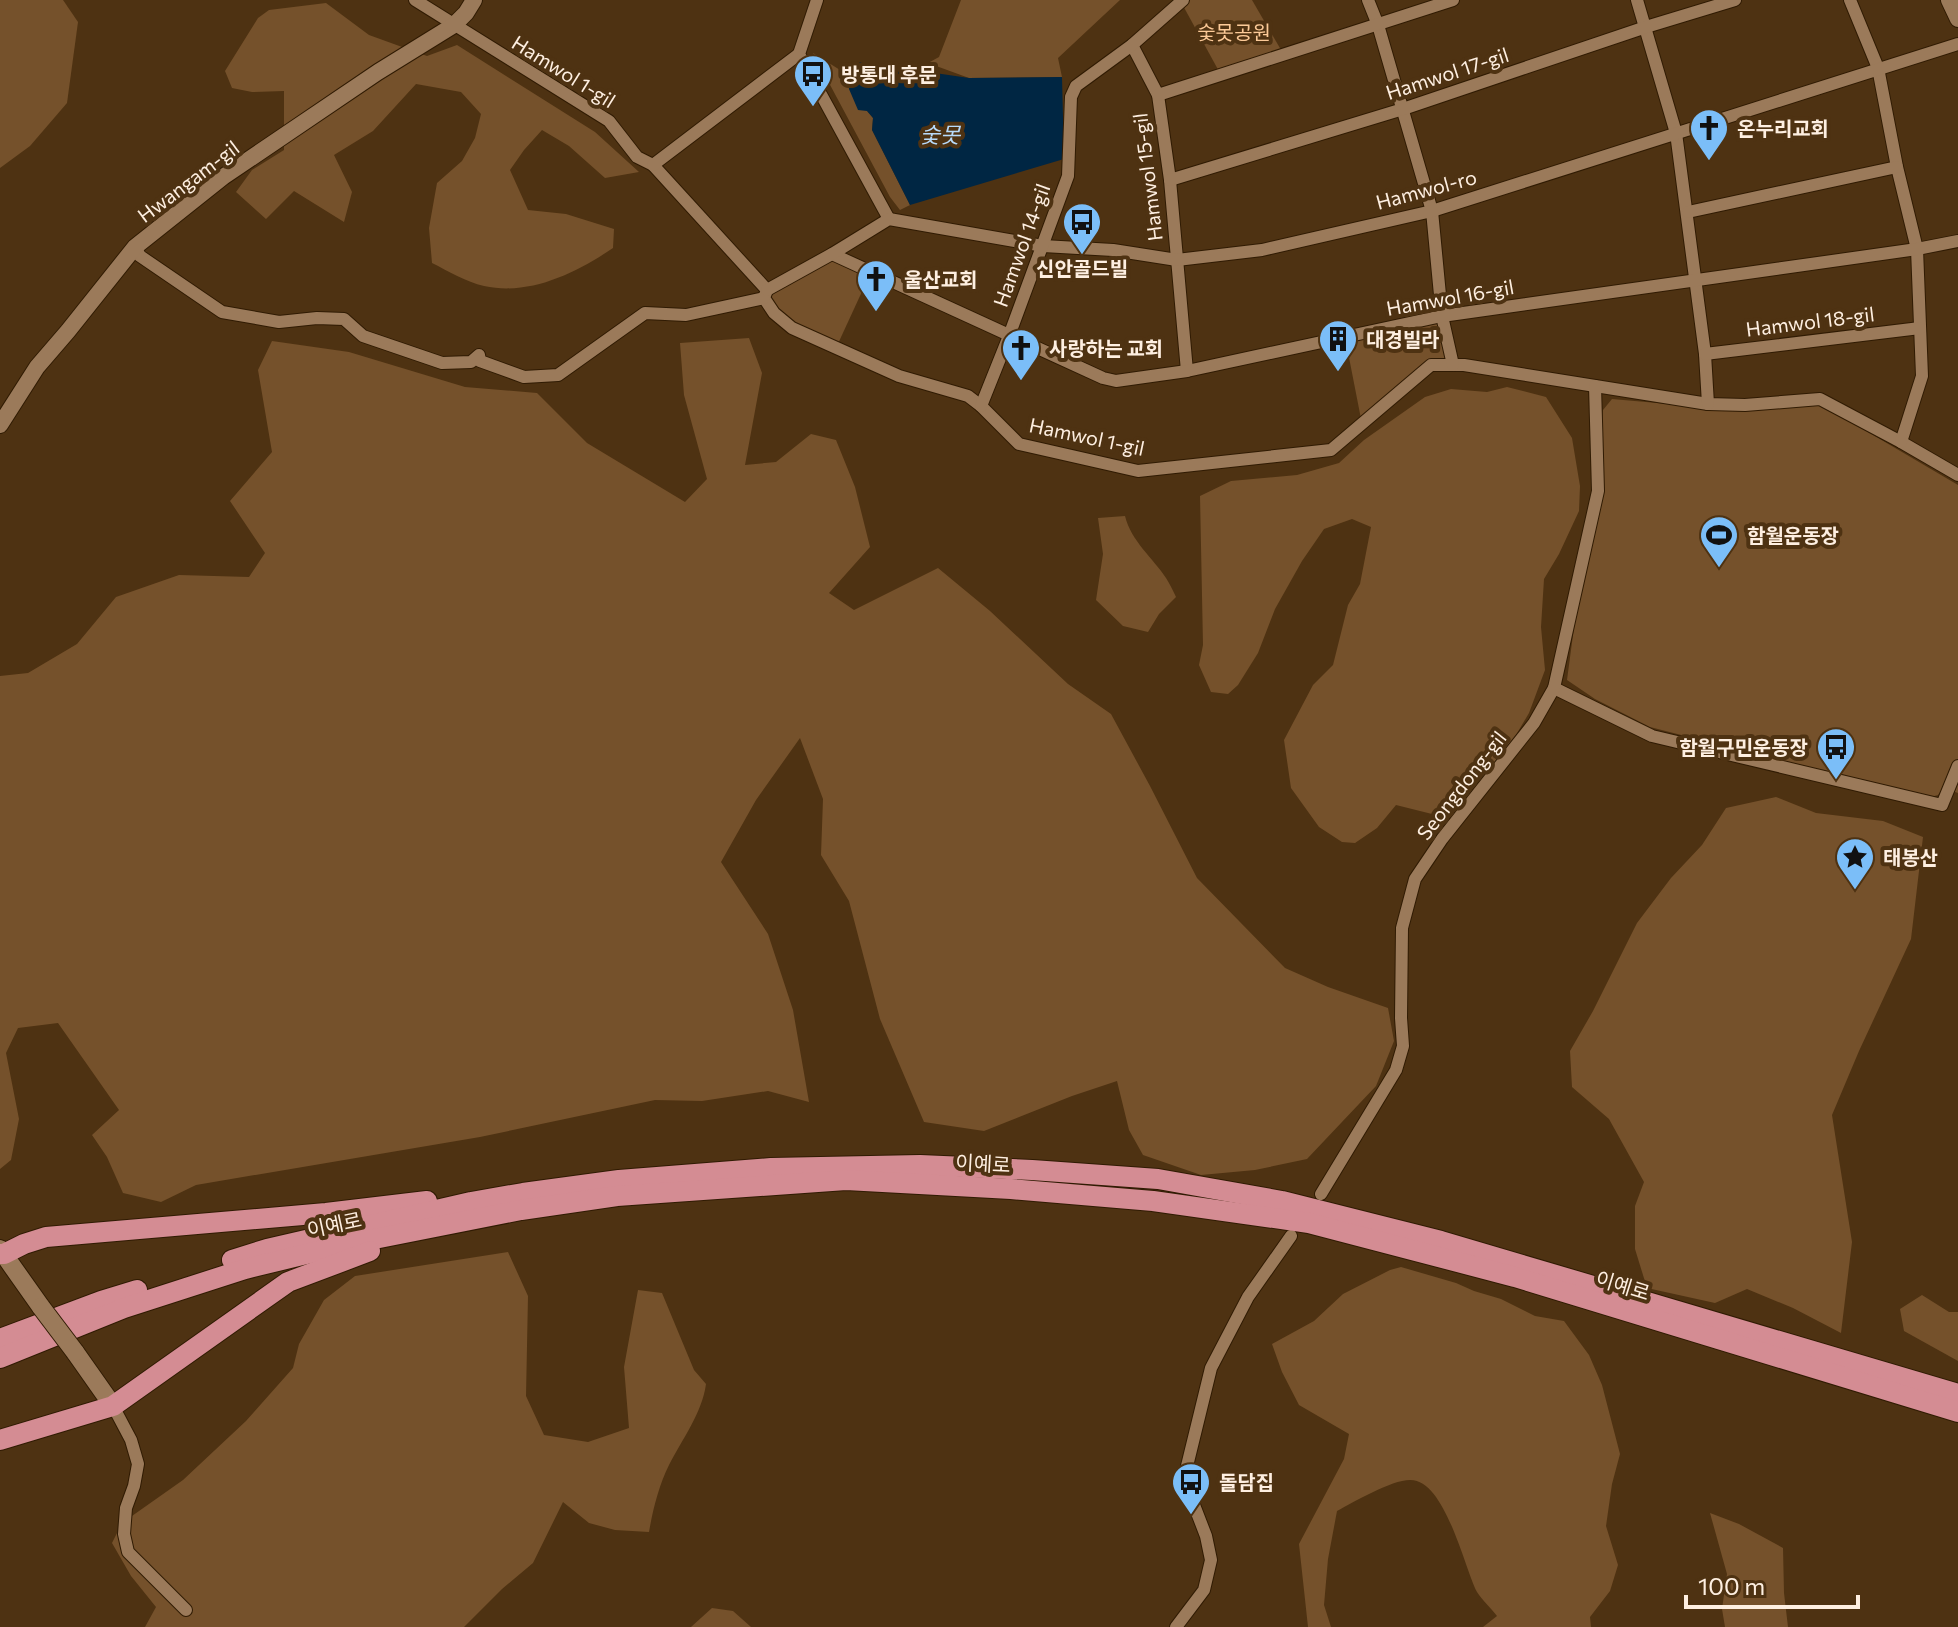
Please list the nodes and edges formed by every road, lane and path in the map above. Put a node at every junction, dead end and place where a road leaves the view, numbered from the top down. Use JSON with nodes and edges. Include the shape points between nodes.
{"nodes":[{"id":1,"x":415,"y":0,"type":"edge"},
{"id":2,"x":474,"y":0,"type":"edge"},
{"id":3,"x":817,"y":0,"type":"edge"},
{"id":4,"x":1183,"y":0,"type":"edge"},
{"id":5,"x":1368,"y":0,"type":"edge"},
{"id":6,"x":1453,"y":0,"type":"edge"},
{"id":7,"x":1637,"y":0,"type":"edge"},
{"id":8,"x":1735,"y":0,"type":"edge"},
{"id":9,"x":1850,"y":0,"type":"edge"},
{"id":10,"x":1949,"y":0,"type":"edge"},
{"id":11,"x":1958,"y":19,"type":"edge"},
{"id":12,"x":454,"y":25,"type":"junction"},
{"id":13,"x":1378,"y":25,"type":"junction"},
{"id":14,"x":1646,"y":27,"type":"junction"},
{"id":15,"x":1958,"y":44,"type":"edge"},
{"id":16,"x":1132,"y":45,"type":"junction"},
{"id":17,"x":799,"y":54,"type":"junction"},
{"id":18,"x":1878,"y":68,"type":"junction"},
{"id":19,"x":1158,"y":95,"type":"junction"},
{"id":20,"x":1403,"y":109,"type":"junction"},
{"id":21,"x":1676,"y":133,"type":"junction"},
{"id":22,"x":653,"y":165,"type":"junction"},
{"id":23,"x":1897,"y":167,"type":"junction"},
{"id":24,"x":1170,"y":180,"type":"junction"},
{"id":25,"x":1432,"y":211,"type":"junction"},
{"id":26,"x":1688,"y":212,"type":"junction"},
{"id":27,"x":889,"y":219,"type":"junction"},
{"id":28,"x":1958,"y":241,"type":"edge"},
{"id":29,"x":1043,"y":246,"type":"junction"},
{"id":30,"x":135,"y":247,"type":"junction"},
{"id":31,"x":1917,"y":249,"type":"junction"},
{"id":32,"x":832,"y":254,"type":"junction"},
{"id":33,"x":1177,"y":260,"type":"junction"},
{"id":34,"x":1695,"y":280,"type":"junction"},
{"id":35,"x":766,"y":294,"type":"junction"},
{"id":36,"x":1442,"y":316,"type":"junction"},
{"id":37,"x":1920,"y":328,"type":"junction"},
{"id":38,"x":1009,"y":336,"type":"junction"},
{"id":39,"x":1705,"y":354,"type":"junction"},
{"id":40,"x":1453,"y":365,"type":"junction"},
{"id":41,"x":1187,"y":371,"type":"junction"},
{"id":42,"x":1595,"y":386,"type":"junction"},
{"id":43,"x":1708,"y":404,"type":"junction"},
{"id":44,"x":981,"y":406,"type":"junction"},
{"id":45,"x":0,"y":425,"type":"edge"},
{"id":46,"x":1901,"y":442,"type":"junction"},
{"id":47,"x":1958,"y":475,"type":"edge"},
{"id":48,"x":1554,"y":688,"type":"junction"},
{"id":49,"x":1958,"y":766,"type":"edge"},
{"id":50,"x":1321,"y":1194,"type":"dead end"},
{"id":51,"x":522,"y":1201,"type":"junction"},
{"id":52,"x":1291,"y":1236,"type":"dead end"},
{"id":53,"x":1,"y":1252,"type":"edge"},
{"id":54,"x":0,"y":1339,"type":"edge"},
{"id":55,"x":0,"y":1358,"type":"edge"},
{"id":56,"x":1958,"y":1394,"type":"edge"},
{"id":57,"x":113,"y":1406,"type":"junction"},
{"id":58,"x":1958,"y":1412,"type":"edge"},
{"id":59,"x":0,"y":1440,"type":"edge"},
{"id":60,"x":186,"y":1610,"type":"dead end"},
{"id":61,"x":1176,"y":1627,"type":"edge"}],
"edges":[{"from":1,"to":12,"type":"street","name":"Hamwol 1-gil"},
{"from":2,"to":12,"type":"street","name":"Hwangam-gil"},
{"from":3,"to":17,"type":"street"},
{"from":4,"to":16,"type":"street","name":"Hamwol 14-gil"},
{"from":5,"to":13,"type":"street"},
{"from":6,"to":13,"type":"street","name":"Hamwol 15-gil"},
{"from":7,"to":14,"type":"street"},
{"from":8,"to":14,"type":"street","name":"Hamwol 17-gil"},
{"from":9,"to":18,"type":"street"},
{"from":10,"to":11,"type":"street"},
{"from":12,"to":22,"type":"street","name":"Hamwol 1-gil","via":[[609,121],[637,157]]},
{"from":12,"to":30,"type":"street","name":"Hwangam-gil","via":[[223,177]]},
{"from":13,"to":19,"type":"street","name":"Hamwol 15-gil"},
{"from":13,"to":20,"type":"street"},
{"from":14,"to":20,"type":"street","name":"Hamwol 17-gil"},
{"from":14,"to":21,"type":"street"},
{"from":15,"to":18,"type":"street","name":"Hamwol-ro"},
{"from":16,"to":19,"type":"street"},
{"from":16,"to":29,"type":"street","name":"Hamwol 14-gil","via":[[1076,86],[1071,97],[1068,176]]},
{"from":17,"to":22,"type":"street"},
{"from":17,"to":27,"type":"street"},
{"from":18,"to":21,"type":"street","name":"Hamwol-ro"},
{"from":18,"to":23,"type":"street"},
{"from":19,"to":24,"type":"street","name":"Hamwol 15-gil"},
{"from":20,"to":24,"type":"street","name":"Hamwol 17-gil"},
{"from":20,"to":25,"type":"street"},
{"from":21,"to":25,"type":"street","name":"Hamwol-ro"},
{"from":21,"to":26,"type":"street"},
{"from":22,"to":35,"type":"street","name":"Hamwol 1-gil"},
{"from":23,"to":26,"type":"street"},
{"from":23,"to":31,"type":"street"},
{"from":24,"to":33,"type":"street","name":"Hamwol 15-gil"},
{"from":25,"to":33,"type":"street","name":"Hamwol-ro","via":[[1262,250]]},
{"from":25,"to":36,"type":"street"},
{"from":26,"to":34,"type":"street"},
{"from":27,"to":29,"type":"street","name":"Hamwol-ro"},
{"from":27,"to":32,"type":"street"},
{"from":28,"to":31,"type":"street","name":"Hamwol 16-gil"},
{"from":29,"to":33,"type":"street","name":"Hamwol-ro"},
{"from":29,"to":38,"type":"street","name":"Hamwol 14-gil"},
{"from":30,"to":35,"type":"street","via":[[140,256],[222,312],[279,322],[344,319],[363,336],[442,363],[471,362],[479,355],[480,361],[524,377],[558,375],[645,313],[686,315]]},
{"from":30,"to":45,"type":"street","name":"Hwangam-gil","via":[[37,367]]},
{"from":31,"to":34,"type":"street","name":"Hamwol 16-gil"},
{"from":31,"to":37,"type":"street"},
{"from":32,"to":35,"type":"street"},
{"from":32,"to":38,"type":"street","name":"Hamwol 16-gil"},
{"from":33,"to":41,"type":"street","name":"Hamwol 15-gil"},
{"from":34,"to":36,"type":"street","name":"Hamwol 16-gil"},
{"from":34,"to":39,"type":"street"},
{"from":35,"to":44,"type":"street","name":"Hamwol 1-gil","via":[[774,313],[792,328],[899,376],[968,396]]},
{"from":36,"to":40,"type":"street"},
{"from":36,"to":41,"type":"street","name":"Hamwol 16-gil"},
{"from":37,"to":39,"type":"street","name":"Hamwol 18-gil"},
{"from":37,"to":46,"type":"street","via":[[1922,376]]},
{"from":38,"to":41,"type":"street","name":"Hamwol 16-gil","via":[[1116,381]]},
{"from":38,"to":44,"type":"street","name":"Hamwol 14-gil"},
{"from":39,"to":43,"type":"street"},
{"from":40,"to":42,"type":"street","name":"Hamwol 1-gil"},
{"from":40,"to":44,"type":"street","name":"Hamwol 1-gil","via":[[1431,365],[1331,450],[1138,471],[1019,444]]},
{"from":42,"to":43,"type":"street","name":"Hamwol 1-gil"},
{"from":42,"to":48,"type":"street","name":"Seongdong-gil","via":[[1598,491]]},
{"from":43,"to":46,"type":"street","name":"Hamwol 1-gil","via":[[1820,399]]},
{"from":46,"to":47,"type":"street","name":"Hamwol 1-gil"},
{"from":48,"to":49,"type":"street","via":[[1652,736],[1942,805]]},
{"from":48,"to":50,"type":"street","name":"Seongdong-gil","via":[[1534,723],[1415,879],[1402,928],[1403,1046],[1396,1070]]},
{"from":51,"to":53,"type":"highway","via":[[46,1237]]},
{"from":51,"to":54,"type":"highway","name":"이예로","via":[[471,1202],[267,1249]]},
{"from":51,"to":55,"type":"highway","name":"이예로","via":[[245,1269],[124,1308]]},
{"from":51,"to":56,"type":"highway","name":"이예로","via":[[619,1180],[771,1168],[920,1165],[1158,1179],[1282,1201],[1441,1241]]},
{"from":51,"to":57,"type":"highway","via":[[288,1282]]},
{"from":51,"to":58,"type":"highway","name":"이예로","via":[[846,1180],[1153,1201],[1309,1223],[1515,1277]]},
{"from":52,"to":61,"type":"street","via":[[1248,1297],[1211,1368],[1187,1466],[1189,1492],[1211,1560],[1204,1590]]},
{"from":53,"to":57,"type":"main road","bridge":true},
{"from":57,"to":59,"type":"highway"},
{"from":57,"to":60,"type":"street","via":[[138,1464],[126,1508],[128,1552]]}]}
